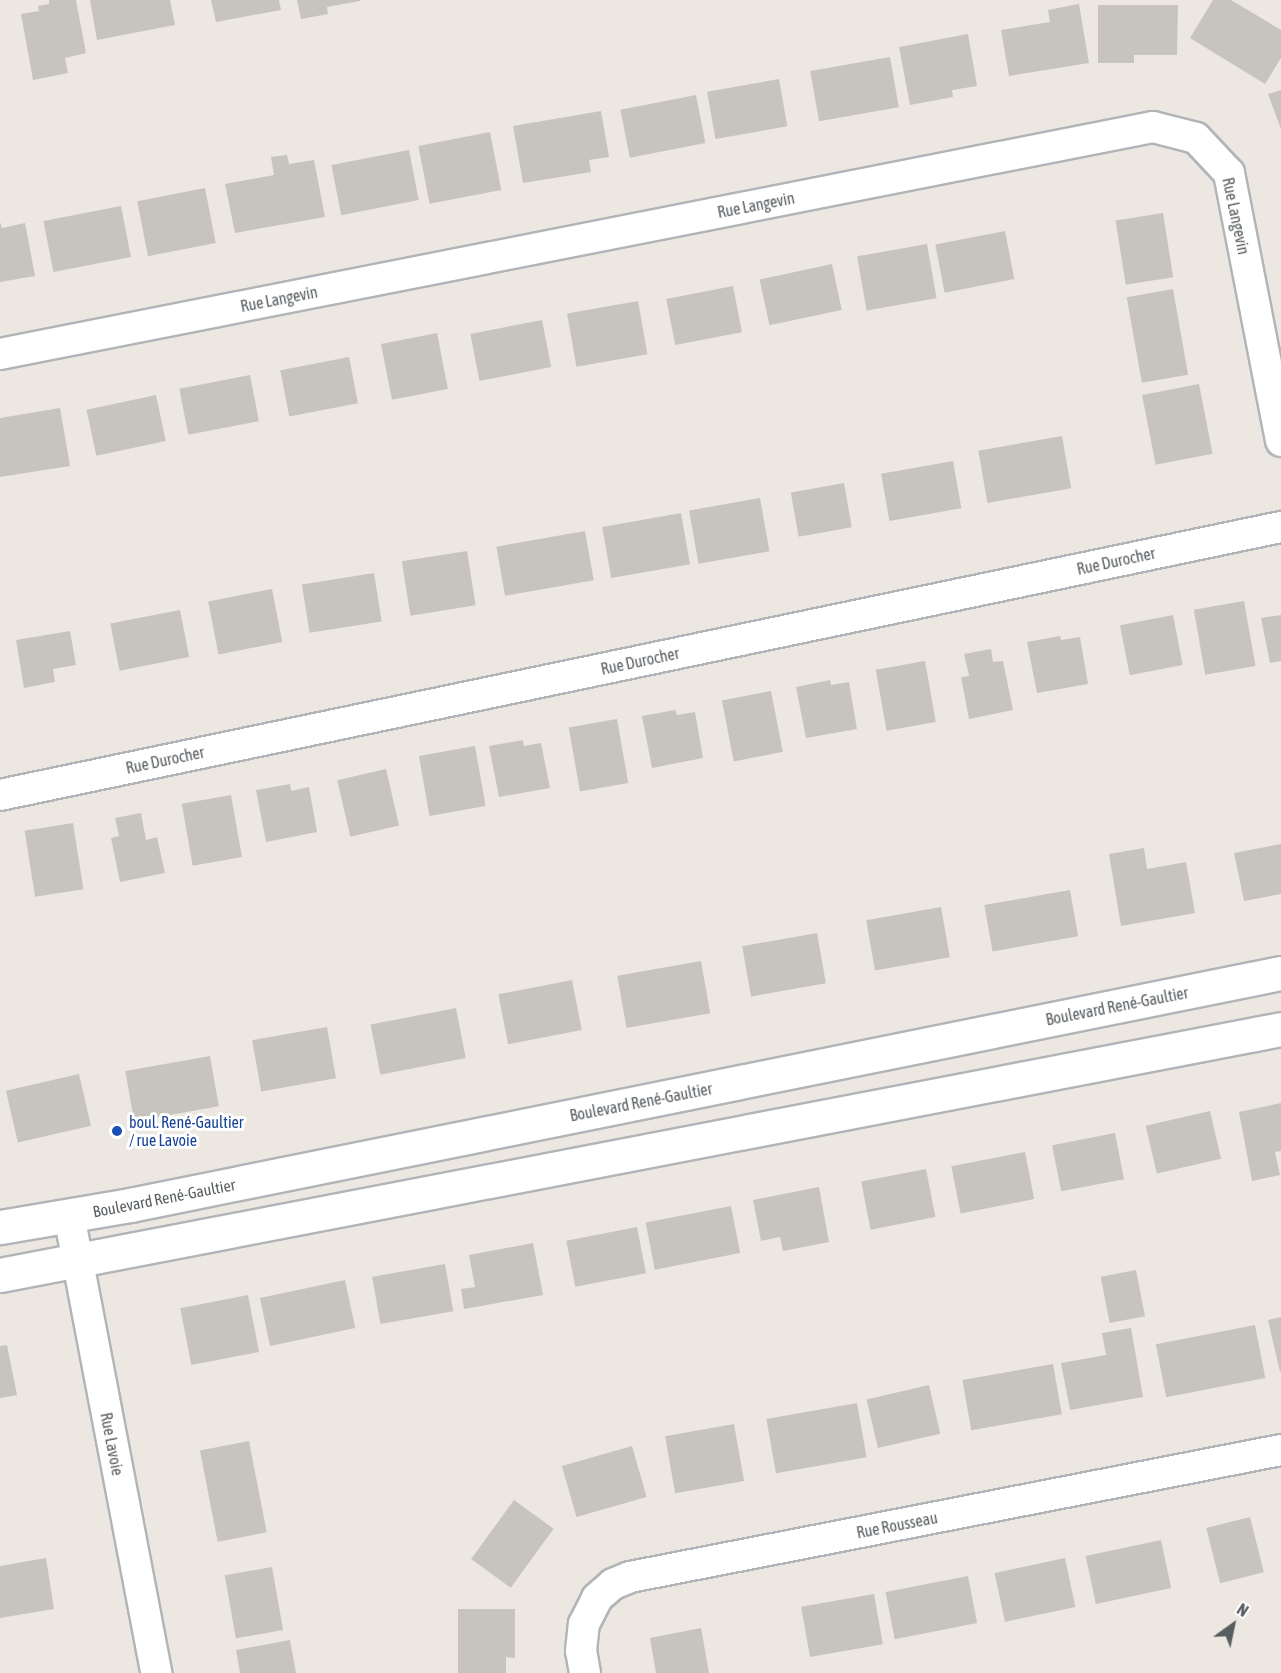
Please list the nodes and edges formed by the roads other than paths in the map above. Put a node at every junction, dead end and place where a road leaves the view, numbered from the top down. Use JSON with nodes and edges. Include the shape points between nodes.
{"nodes":[{"id":1,"x":0,"y":354,"type":"edge"},
{"id":2,"x":1281,"y":441,"type":"edge"},
{"id":3,"x":1281,"y":527,"type":"edge"},
{"id":4,"x":0,"y":795,"type":"edge"},
{"id":5,"x":1281,"y":973,"type":"edge"},
{"id":6,"x":1281,"y":1029,"type":"edge"},
{"id":7,"x":69,"y":1215,"type":"junction"},
{"id":8,"x":0,"y":1227,"type":"edge"},
{"id":9,"x":78,"y":1262,"type":"junction"},
{"id":10,"x":0,"y":1275,"type":"edge"},
{"id":11,"x":1281,"y":1450,"type":"edge"},
{"id":12,"x":150,"y":1672,"type":"edge"},
{"id":13,"x":585,"y":1673,"type":"edge"}],
"edges":[{"from":1,"to":2,"type":"street","name":"Rue Langevin","via":[[1153,127],[1196,138],[1229,173]]},
{"from":3,"to":4,"type":"street","name":"Rue Durocher"},
{"from":5,"to":7,"type":"street","name":"Boulevard René-Gaultier"},
{"from":6,"to":9,"type":"street"},
{"from":7,"to":8,"type":"street","name":"Boulevard René-Gaultier"},
{"from":7,"to":9,"type":"street","name":"Rue Lavoie"},
{"from":9,"to":10,"type":"street"},
{"from":9,"to":12,"type":"street","name":"Rue Lavoie"},
{"from":11,"to":13,"type":"street","name":"Rue Rousseau","via":[[630,1577],[597,1598],[584,1624],[581,1651]]}]}
